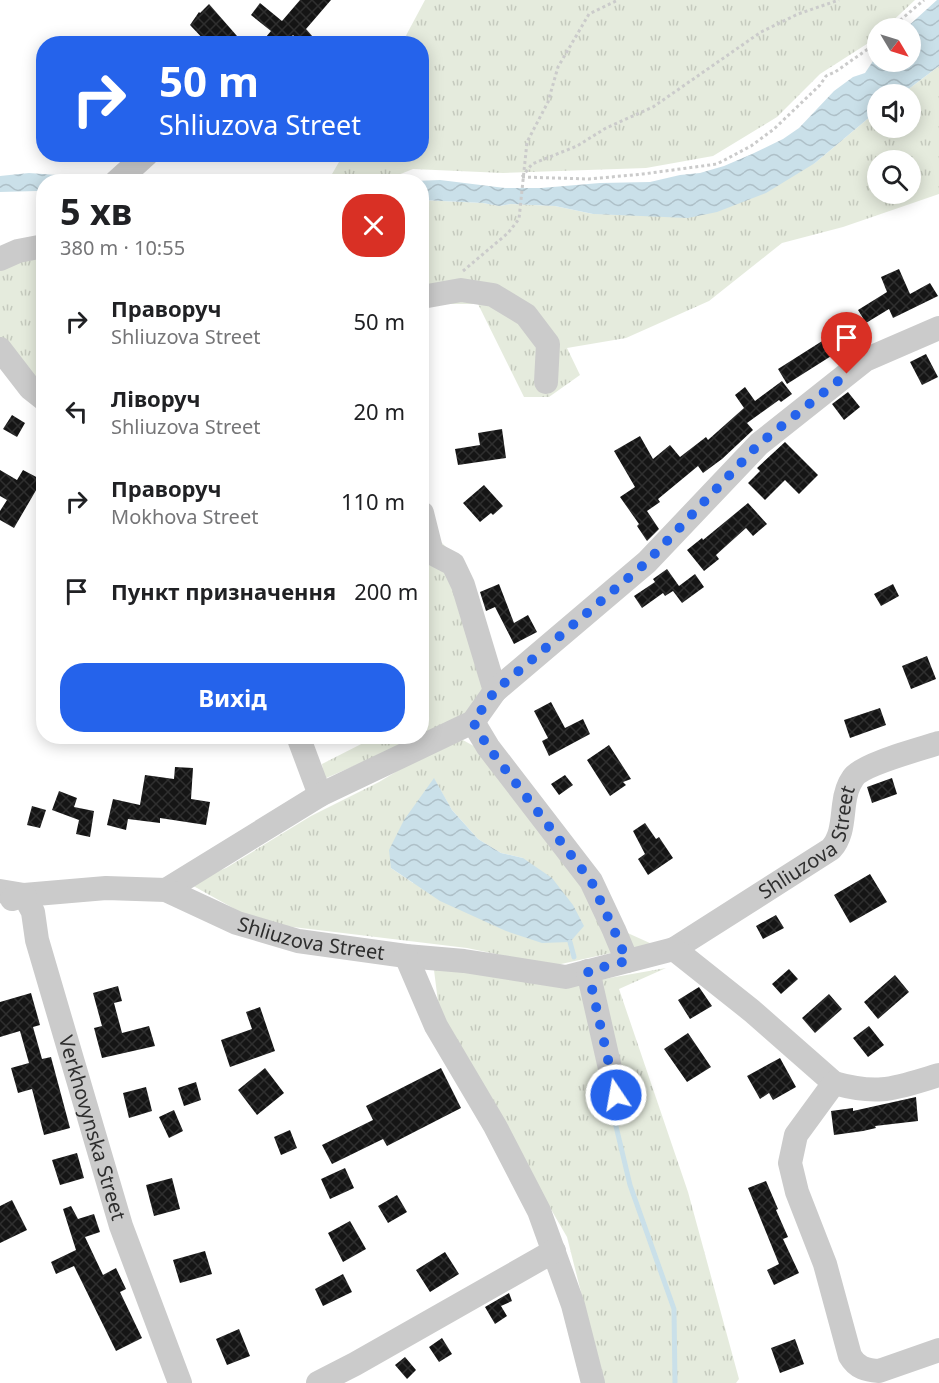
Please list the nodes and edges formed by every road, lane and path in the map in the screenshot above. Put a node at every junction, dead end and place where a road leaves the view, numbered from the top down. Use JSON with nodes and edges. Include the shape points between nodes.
{"nodes":[{"id":1,"x":618,"y":0,"type":"edge"},
{"id":2,"x":838,"y":0,"type":"edge"},
{"id":3,"x":924,"y":0,"type":"edge"},
{"id":4,"x":903,"y":18,"type":"edge"},
{"id":5,"x":867,"y":50,"type":"edge"},
{"id":6,"x":138,"y":162,"type":"edge"},
{"id":7,"x":125,"y":174,"type":"edge"},
{"id":8,"x":522,"y":177,"type":"junction"},
{"id":9,"x":36,"y":248,"type":"edge"},
{"id":10,"x":0,"y":259,"type":"edge"},
{"id":11,"x":461,"y":272,"type":"dead end"},
{"id":12,"x":429,"y":296,"type":"edge"},
{"id":13,"x":939,"y":328,"type":"edge"},
{"id":14,"x":0,"y":349,"type":"edge"},
{"id":15,"x":546,"y":382,"type":"dead end"},
{"id":16,"x":36,"y":393,"type":"edge"},
{"id":17,"x":429,"y":541,"type":"edge"},
{"id":18,"x":495,"y":691,"type":"junction"},
{"id":19,"x":473,"y":722,"type":"junction"},
{"id":20,"x":429,"y":743,"type":"edge"},
{"id":21,"x":939,"y":743,"type":"edge"},
{"id":22,"x":301,"y":744,"type":"edge"},
{"id":23,"x":427,"y":744,"type":"edge"},
{"id":24,"x":320,"y":795,"type":"junction"},
{"id":25,"x":166,"y":890,"type":"junction"},
{"id":26,"x":0,"y":891,"type":"edge"},
{"id":27,"x":24,"y":895,"type":"junction"},
{"id":28,"x":0,"y":903,"type":"edge"},
{"id":29,"x":674,"y":949,"type":"junction"},
{"id":30,"x":406,"y":956,"type":"junction"},
{"id":31,"x":627,"y":961,"type":"junction"},
{"id":32,"x":588,"y":971,"type":"junction"},
{"id":33,"x":939,"y":1075,"type":"edge"},
{"id":34,"x":834,"y":1083,"type":"junction"},
{"id":35,"x":616,"y":1095,"type":"dead end"},
{"id":36,"x":554,"y":1251,"type":"junction"},
{"id":37,"x":939,"y":1350,"type":"edge"},
{"id":38,"x":180,"y":1383,"type":"edge"},
{"id":39,"x":318,"y":1383,"type":"edge"},
{"id":40,"x":593,"y":1383,"type":"edge"}],
"edges":[{"from":1,"to":8,"type":"path","via":[[589,14],[558,67],[548,102],[527,142]]},
{"from":2,"to":8,"type":"path","via":[[761,32],[653,107],[532,164]]},
{"from":3,"to":4,"type":"path"},
{"from":5,"to":8,"type":"path","via":[[826,76],[774,129],[717,164],[589,178]]},
{"from":6,"to":7,"type":"street"},
{"from":8,"to":11,"type":"path","via":[[519,219]]},
{"from":9,"to":10,"type":"street"},
{"from":12,"to":15,"type":"street","via":[[461,290],[493,296],[526,315],[548,344]]},
{"from":13,"to":18,"type":"street","via":[[865,360],[759,444],[647,562]]},
{"from":14,"to":16,"type":"street"},
{"from":17,"to":18,"type":"street","via":[[432,553],[453,564],[463,585]]},
{"from":18,"to":19,"type":"street"},
{"from":19,"to":20,"type":"street"},
{"from":19,"to":31,"type":"street","via":[[591,881]]},
{"from":21,"to":29,"type":"street","name":"Shliuzova Street","via":[[862,770],[853,777],[845,797],[840,833],[831,849]]},
{"from":22,"to":24,"type":"street"},
{"from":23,"to":24,"type":"street"},
{"from":24,"to":25,"type":"street"},
{"from":25,"to":27,"type":"street","name":"Shliuzova Street","via":[[106,888]]},
{"from":25,"to":30,"type":"street","name":"Shliuzova Street","via":[[237,922],[298,941]]},
{"from":26,"to":27,"type":"street","name":"Shliuzova Street"},
{"from":27,"to":28,"type":"street"},
{"from":27,"to":38,"type":"street","name":"Verkhovynska Street","via":[[33,912],[121,1226]]},
{"from":29,"to":31,"type":"street","name":"Shliuzova Street"},
{"from":29,"to":34,"type":"street"},
{"from":30,"to":32,"type":"street","name":"Shliuzova Street","via":[[566,977]]},
{"from":30,"to":36,"type":"street","via":[[436,1026],[495,1126],[539,1211]]},
{"from":31,"to":32,"type":"street","name":"Shliuzova Street"},
{"from":32,"to":35,"type":"street"},
{"from":33,"to":34,"type":"street","via":[[886,1090],[860,1090]]},
{"from":34,"to":37,"type":"street","via":[[796,1135],[790,1163],[825,1264],[850,1356],[859,1367],[879,1371]]},
{"from":36,"to":39,"type":"street"},
{"from":36,"to":40,"type":"street"}]}
